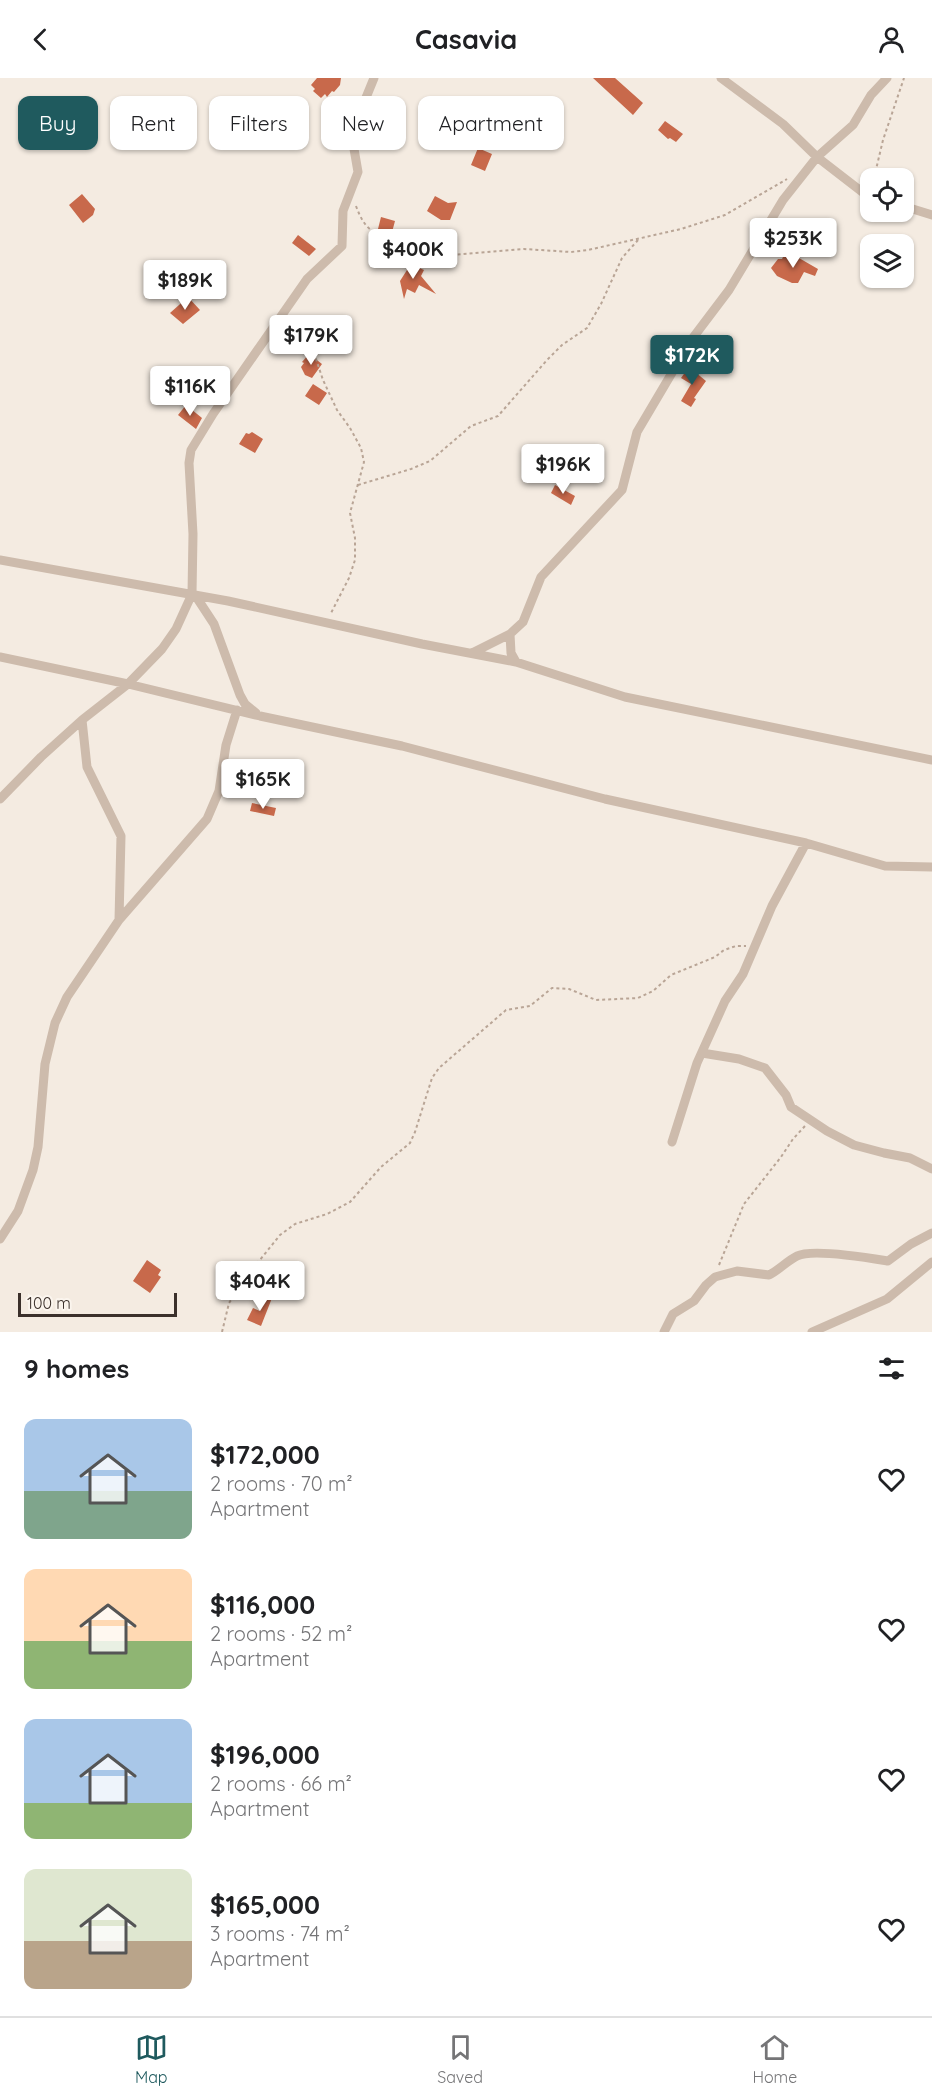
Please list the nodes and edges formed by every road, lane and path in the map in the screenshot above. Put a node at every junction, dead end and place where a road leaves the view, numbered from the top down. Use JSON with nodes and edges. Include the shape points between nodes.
{"nodes":[{"id":1,"x":374,"y":78,"type":"edge"},
{"id":2,"x":721,"y":78,"type":"edge"},
{"id":3,"x":887,"y":78,"type":"edge"},
{"id":4,"x":904,"y":78,"type":"edge"},
{"id":5,"x":817,"y":157,"type":"junction"},
{"id":6,"x":876,"y":168,"type":"edge"},
{"id":7,"x":803,"y":172,"type":"junction"},
{"id":8,"x":350,"y":189,"type":"junction"},
{"id":9,"x":860,"y":190,"type":"edge"},
{"id":10,"x":914,"y":209,"type":"edge"},
{"id":11,"x":932,"y":214,"type":"edge"},
{"id":12,"x":638,"y":240,"type":"junction"},
{"id":13,"x":285,"y":310,"type":"junction"},
{"id":14,"x":358,"y":485,"type":"junction"},
{"id":15,"x":0,"y":560,"type":"edge"},
{"id":16,"x":193,"y":594,"type":"junction"},
{"id":17,"x":327,"y":622,"type":"junction"},
{"id":18,"x":510,"y":634,"type":"junction"},
{"id":19,"x":472,"y":653,"type":"junction"},
{"id":20,"x":0,"y":657,"type":"edge"},
{"id":21,"x":516,"y":662,"type":"junction"},
{"id":22,"x":128,"y":684,"type":"junction"},
{"id":23,"x":237,"y":710,"type":"junction"},
{"id":24,"x":260,"y":716,"type":"junction"},
{"id":25,"x":82,"y":720,"type":"junction"},
{"id":26,"x":932,"y":759,"type":"edge"},
{"id":27,"x":0,"y":799,"type":"edge"},
{"id":28,"x":806,"y":843,"type":"junction"},
{"id":29,"x":932,"y":867,"type":"edge"},
{"id":30,"x":119,"y":920,"type":"junction"},
{"id":31,"x":755,"y":946,"type":"junction"},
{"id":32,"x":702,"y":1053,"type":"junction"},
{"id":33,"x":811,"y":1120,"type":"junction"},
{"id":34,"x":672,"y":1142,"type":"dead end"},
{"id":35,"x":932,"y":1168,"type":"edge"},
{"id":36,"x":932,"y":1233,"type":"edge"},
{"id":37,"x":0,"y":1239,"type":"edge"},
{"id":38,"x":932,"y":1262,"type":"edge"},
{"id":39,"x":710,"y":1281,"type":"junction"},
{"id":40,"x":222,"y":1332,"type":"edge"},
{"id":41,"x":664,"y":1332,"type":"edge"},
{"id":42,"x":812,"y":1332,"type":"edge"}],
"edges":[{"from":1,"to":8,"type":"street","via":[[354,127],[358,172]]},
{"from":2,"to":5,"type":"street","via":[[783,123]]},
{"from":3,"to":5,"type":"street","via":[[853,125]]},
{"from":4,"to":6,"type":"path"},
{"from":5,"to":7,"type":"street"},
{"from":5,"to":9,"type":"street"},
{"from":7,"to":12,"type":"path","via":[[725,215]]},
{"from":7,"to":18,"type":"street","via":[[729,290],[692,339],[637,432],[622,490],[541,577],[523,622]]},
{"from":8,"to":12,"type":"path","via":[[360,217],[371,231],[397,238],[404,233],[423,250],[436,253],[524,249],[571,252]]},
{"from":8,"to":13,"type":"street","via":[[343,211],[342,246],[307,279]]},
{"from":10,"to":11,"type":"street"},
{"from":12,"to":14,"type":"path","via":[[622,258],[587,328],[562,345],[504,411],[471,426],[430,460]]},
{"from":13,"to":14,"type":"path","via":[[316,359],[337,410],[361,448],[364,462]]},
{"from":13,"to":16,"type":"street","via":[[191,450]]},
{"from":14,"to":17,"type":"path","via":[[350,513],[355,560]]},
{"from":15,"to":16,"type":"street"},
{"from":16,"to":17,"type":"street"},
{"from":16,"to":22,"type":"street","via":[[171,638]]},
{"from":16,"to":24,"type":"street","via":[[214,624],[240,695]]},
{"from":17,"to":19,"type":"street"},
{"from":18,"to":19,"type":"street"},
{"from":18,"to":21,"type":"street","via":[[511,653]]},
{"from":19,"to":21,"type":"street"},
{"from":20,"to":22,"type":"street"},
{"from":21,"to":26,"type":"street","via":[[625,697]]},
{"from":22,"to":23,"type":"street"},
{"from":22,"to":25,"type":"street"},
{"from":23,"to":24,"type":"street"},
{"from":23,"to":30,"type":"street","via":[[212,811]]},
{"from":24,"to":28,"type":"street"},
{"from":25,"to":27,"type":"street"},
{"from":25,"to":30,"type":"street","via":[[87,767],[121,836]]},
{"from":28,"to":29,"type":"street","via":[[885,866]]},
{"from":28,"to":31,"type":"street"},
{"from":30,"to":37,"type":"street","via":[[67,997],[55,1023],[45,1064],[33,1170],[18,1211]]},
{"from":31,"to":32,"type":"street"},
{"from":31,"to":40,"type":"path","via":[[724,950],[671,975],[638,998],[596,1000],[560,987],[552,988],[530,1006],[506,1010],[439,1068],[410,1143],[381,1167],[350,1202],[295,1224],[270,1245],[229,1303]]},
{"from":32,"to":33,"type":"street","via":[[765,1068],[791,1107]]},
{"from":32,"to":34,"type":"street"},
{"from":33,"to":35,"type":"street","via":[[854,1145],[910,1158]]},
{"from":33,"to":39,"type":"path","via":[[744,1204]]},
{"from":36,"to":39,"type":"street","via":[[888,1261],[804,1254],[769,1275],[737,1271]]},
{"from":38,"to":42,"type":"street","via":[[887,1299]]},
{"from":39,"to":41,"type":"street","via":[[694,1301],[673,1314]]}]}
